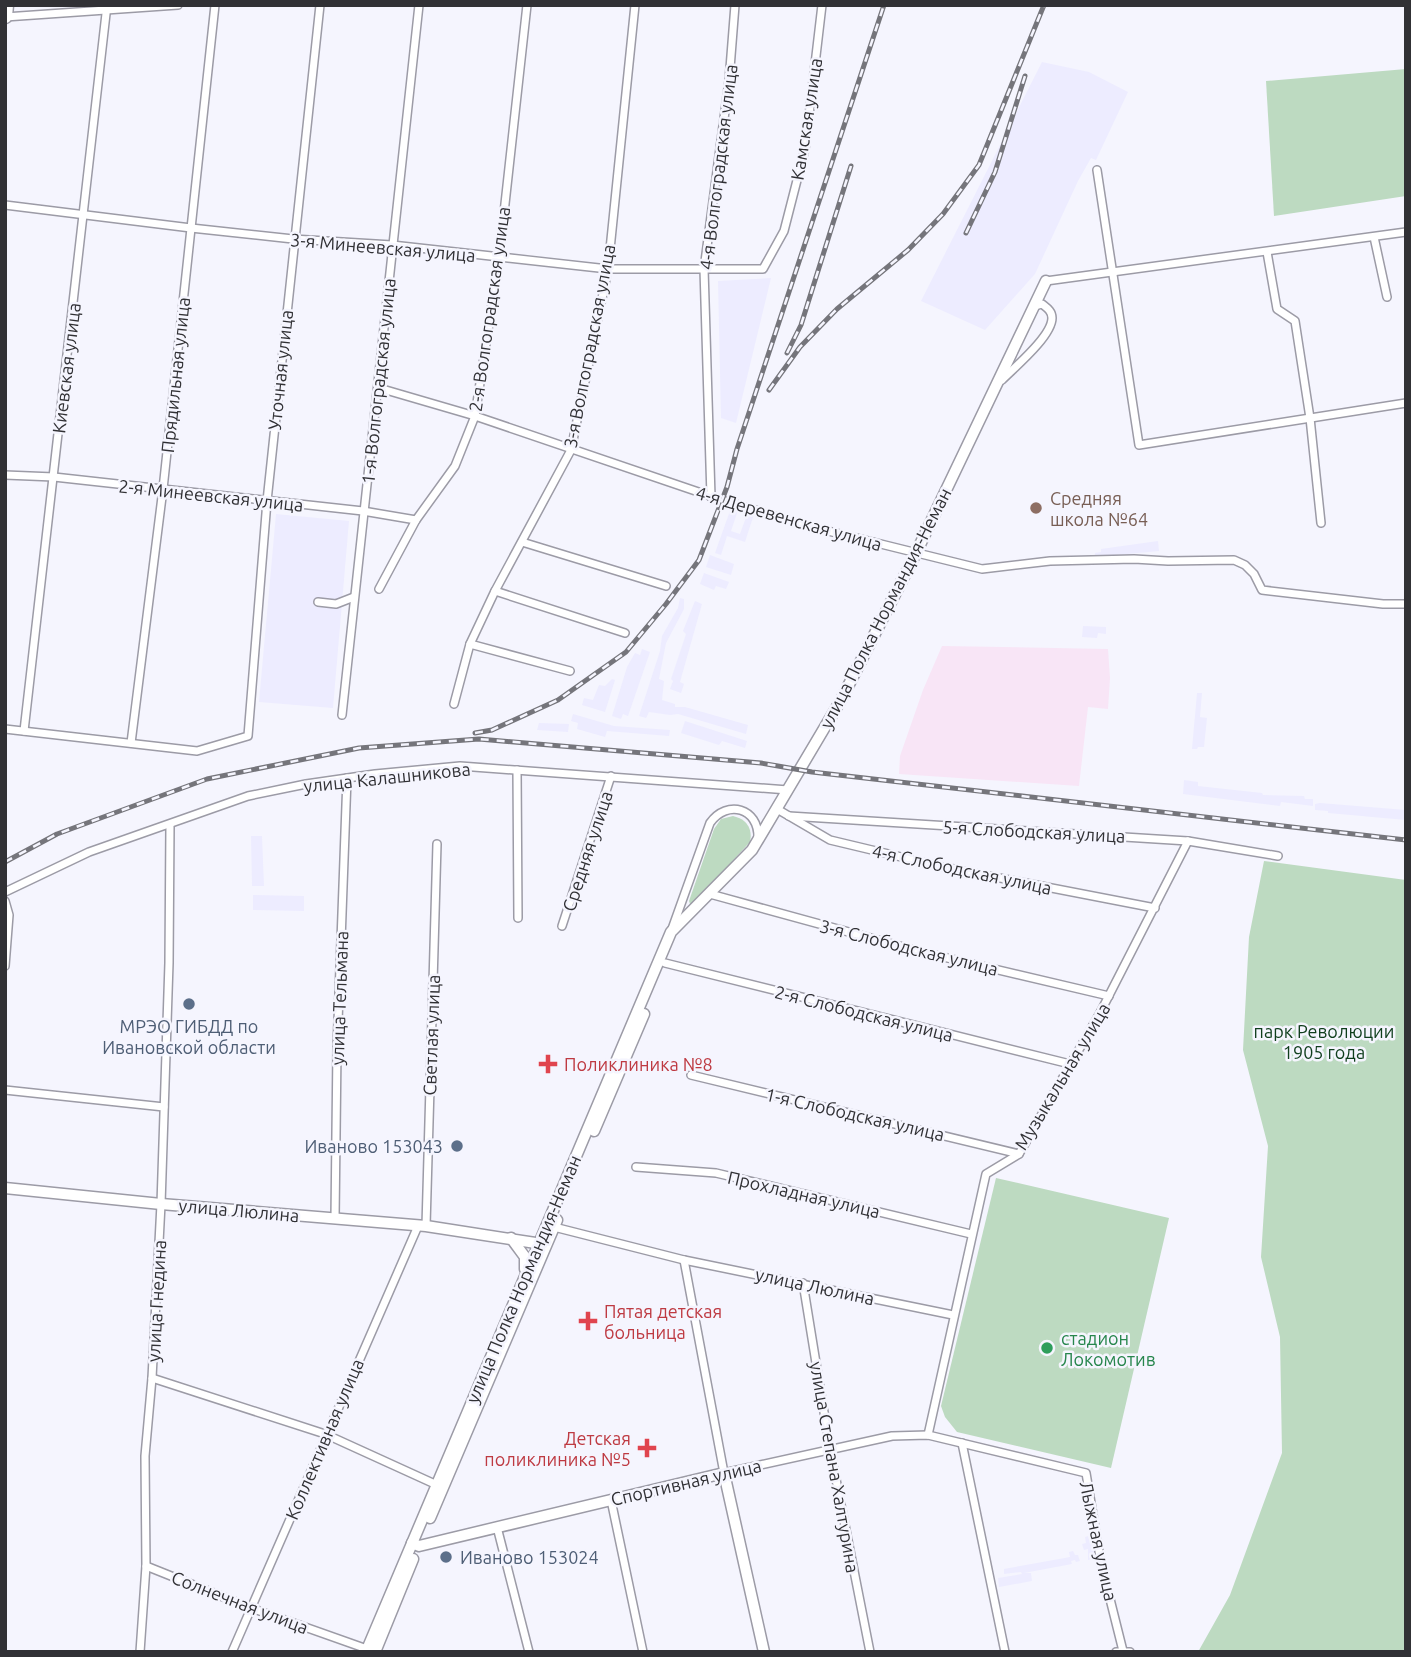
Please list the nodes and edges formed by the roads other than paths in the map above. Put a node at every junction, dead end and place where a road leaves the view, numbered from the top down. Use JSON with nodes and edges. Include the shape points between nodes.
{"nodes":[{"id":1,"x":6,"y":5,"type":"edge"},
{"id":2,"x":178,"y":5,"type":"edge"},
{"id":3,"x":215,"y":5,"type":"edge"},
{"id":4,"x":320,"y":5,"type":"edge"},
{"id":5,"x":419,"y":5,"type":"edge"},
{"id":6,"x":527,"y":5,"type":"edge"},
{"id":7,"x":635,"y":5,"type":"edge"},
{"id":8,"x":736,"y":5,"type":"edge"},
{"id":9,"x":822,"y":5,"type":"edge"},
{"id":10,"x":106,"y":8,"type":"edge"},
{"id":11,"x":5,"y":16,"type":"edge"},
{"id":12,"x":1097,"y":170,"type":"dead end"},
{"id":13,"x":5,"y":205,"type":"edge"},
{"id":14,"x":84,"y":216,"type":"junction"},
{"id":15,"x":191,"y":228,"type":"junction"},
{"id":16,"x":1406,"y":232,"type":"edge"},
{"id":17,"x":1374,"y":237,"type":"junction"},
{"id":18,"x":293,"y":239,"type":"junction"},
{"id":19,"x":392,"y":245,"type":"junction"},
{"id":20,"x":1267,"y":252,"type":"junction"},
{"id":21,"x":499,"y":258,"type":"junction"},
{"id":22,"x":608,"y":268,"type":"junction"},
{"id":23,"x":705,"y":269,"type":"junction"},
{"id":24,"x":763,"y":269,"type":"joint"},
{"id":25,"x":1113,"y":273,"type":"junction"},
{"id":26,"x":1046,"y":281,"type":"joint"},
{"id":27,"x":1387,"y":297,"type":"dead end"},
{"id":28,"x":1034,"y":306,"type":"junction"},
{"id":29,"x":379,"y":388,"type":"junction"},
{"id":30,"x":994,"y":388,"type":"junction"},
{"id":31,"x":1406,"y":403,"type":"edge"},
{"id":32,"x":475,"y":416,"type":"junction"},
{"id":33,"x":1310,"y":418,"type":"junction"},
{"id":34,"x":571,"y":450,"type":"junction"},
{"id":35,"x":5,"y":475,"type":"edge"},
{"id":36,"x":54,"y":477,"type":"junction"},
{"id":37,"x":163,"y":489,"type":"junction"},
{"id":38,"x":711,"y":497,"type":"junction"},
{"id":39,"x":267,"y":501,"type":"junction"},
{"id":40,"x":363,"y":511,"type":"junction"},
{"id":41,"x":416,"y":520,"type":"junction"},
{"id":42,"x":1321,"y":523,"type":"dead end"},
{"id":43,"x":522,"y":542,"type":"junction"},
{"id":44,"x":916,"y":553,"type":"junction"},
{"id":45,"x":666,"y":586,"type":"dead end"},
{"id":46,"x":379,"y":589,"type":"dead end"},
{"id":47,"x":495,"y":591,"type":"junction"},
{"id":48,"x":354,"y":597,"type":"junction"},
{"id":49,"x":317,"y":603,"type":"dead end"},
{"id":50,"x":1406,"y":604,"type":"edge"},
{"id":51,"x":625,"y":633,"type":"dead end"},
{"id":52,"x":470,"y":644,"type":"junction"},
{"id":53,"x":570,"y":671,"type":"dead end"},
{"id":54,"x":454,"y":704,"type":"dead end"},
{"id":55,"x":342,"y":715,"type":"dead end"},
{"id":56,"x":5,"y":729,"type":"edge"},
{"id":57,"x":24,"y":731,"type":"junction"},
{"id":58,"x":131,"y":743,"type":"junction"},
{"id":59,"x":517,"y":770,"type":"junction"},
{"id":60,"x":611,"y":776,"type":"junction"},
{"id":61,"x":347,"y":778,"type":"junction"},
{"id":62,"x":788,"y":790,"type":"junction"},
{"id":63,"x":777,"y":809,"type":"junction"},
{"id":64,"x":789,"y":816,"type":"junction"},
{"id":65,"x":170,"y":825,"type":"junction"},
{"id":66,"x":1188,"y":841,"type":"junction"},
{"id":67,"x":757,"y":842,"type":"junction"},
{"id":68,"x":437,"y":844,"type":"dead end"},
{"id":69,"x":1278,"y":856,"type":"dead end"},
{"id":70,"x":5,"y":892,"type":"edge"},
{"id":71,"x":709,"y":894,"type":"junction"},
{"id":72,"x":5,"y":901,"type":"edge"},
{"id":73,"x":1155,"y":908,"type":"junction"},
{"id":74,"x":690,"y":913,"type":"junction"},
{"id":75,"x":518,"y":918,"type":"dead end"},
{"id":76,"x":562,"y":926,"type":"dead end"},
{"id":77,"x":671,"y":932,"type":"junction"},
{"id":78,"x":662,"y":962,"type":"junction"},
{"id":79,"x":5,"y":966,"type":"edge"},
{"id":80,"x":1109,"y":996,"type":"junction"},
{"id":81,"x":1070,"y":1064,"type":"junction"},
{"id":82,"x":691,"y":1075,"type":"dead end"},
{"id":83,"x":5,"y":1090,"type":"edge"},
{"id":84,"x":164,"y":1107,"type":"junction"},
{"id":85,"x":1018,"y":1154,"type":"junction"},
{"id":86,"x":636,"y":1167,"type":"dead end"},
{"id":87,"x":5,"y":1188,"type":"edge"},
{"id":88,"x":161,"y":1204,"type":"junction"},
{"id":89,"x":335,"y":1218,"type":"junction"},
{"id":90,"x":422,"y":1226,"type":"junction"},
{"id":91,"x":554,"y":1227,"type":"junction"},
{"id":92,"x":473,"y":1233,"type":"junction"},
{"id":93,"x":971,"y":1234,"type":"junction"},
{"id":94,"x":511,"y":1238,"type":"junction"},
{"id":95,"x":543,"y":1241,"type":"junction"},
{"id":96,"x":684,"y":1260,"type":"junction"},
{"id":97,"x":525,"y":1273,"type":"junction"},
{"id":98,"x":803,"y":1283,"type":"junction"},
{"id":99,"x":953,"y":1315,"type":"junction"},
{"id":100,"x":152,"y":1378,"type":"junction"},
{"id":101,"x":325,"y":1434,"type":"junction"},
{"id":102,"x":928,"y":1435,"type":"junction"},
{"id":103,"x":962,"y":1443,"type":"junction"},
{"id":104,"x":830,"y":1449,"type":"junction"},
{"id":105,"x":724,"y":1473,"type":"junction"},
{"id":106,"x":436,"y":1485,"type":"junction"},
{"id":107,"x":611,"y":1500,"type":"junction"},
{"id":108,"x":497,"y":1527,"type":"junction"},
{"id":109,"x":415,"y":1544,"type":"junction"},
{"id":110,"x":146,"y":1566,"type":"junction"},
{"id":111,"x":251,"y":1608,"type":"junction"},
{"id":112,"x":371,"y":1651,"type":"edge"},
{"id":113,"x":1123,"y":1651,"type":"edge"},
{"id":114,"x":140,"y":1652,"type":"edge"},
{"id":115,"x":232,"y":1652,"type":"edge"},
{"id":116,"x":529,"y":1652,"type":"edge"},
{"id":117,"x":643,"y":1652,"type":"edge"},
{"id":118,"x":764,"y":1652,"type":"edge"},
{"id":119,"x":870,"y":1652,"type":"edge"},
{"id":120,"x":1005,"y":1652,"type":"edge"}],
"edges":[{"from":1,"to":11,"type":"highway"},
{"from":2,"to":10,"type":"street"},
{"from":3,"to":15,"type":"street","name":"Прядильная улица"},
{"from":4,"to":18,"type":"street","name":"Уточная улица"},
{"from":5,"to":19,"type":"street","name":"1-я Волгоградская улица"},
{"from":6,"to":21,"type":"street","name":"2-я Волгоградская улица"},
{"from":7,"to":22,"type":"street","name":"3-я Волгоградская улица"},
{"from":8,"to":23,"type":"street","name":"4-я Волгоградская улица"},
{"from":9,"to":24,"type":"street","name":"Камская улица","via":[[805,149],[784,231]]},
{"from":10,"to":11,"type":"street"},
{"from":10,"to":14,"type":"street","name":"Киевская улица"},
{"from":12,"to":25,"type":"street"},
{"from":13,"to":14,"type":"street","name":"3-я Минеевская улица"},
{"from":14,"to":15,"type":"street","name":"3-я Минеевская улица"},
{"from":14,"to":36,"type":"street","name":"Киевская улица"},
{"from":15,"to":18,"type":"street","name":"3-я Минеевская улица"},
{"from":15,"to":37,"type":"street","name":"Прядильная улица"},
{"from":16,"to":17,"type":"street"},
{"from":17,"to":20,"type":"street"},
{"from":17,"to":27,"type":"street"},
{"from":18,"to":19,"type":"street","name":"3-я Минеевская улица"},
{"from":18,"to":39,"type":"street","name":"Уточная улица"},
{"from":19,"to":21,"type":"street","name":"3-я Минеевская улица"},
{"from":19,"to":29,"type":"street","name":"1-я Волгоградская улица"},
{"from":20,"to":25,"type":"street"},
{"from":20,"to":33,"type":"street","via":[[1277,309],[1295,321]]},
{"from":21,"to":22,"type":"street","name":"3-я Минеевская улица"},
{"from":21,"to":32,"type":"street","name":"2-я Волгоградская улица"},
{"from":22,"to":23,"type":"street","name":"3-я Минеевская улица"},
{"from":22,"to":34,"type":"street","name":"3-я Волгоградская улица"},
{"from":23,"to":24,"type":"street","name":"3-я Минеевская улица"},
{"from":23,"to":38,"type":"street","name":"4-я Волгоградская улица"},
{"from":25,"to":26,"type":"street"},
{"from":25,"to":33,"type":"street","via":[[1139,445]]},
{"from":26,"to":28,"type":"street","name":"улица Полка Нормандия-Неман"},
{"from":28,"to":30,"type":"street","name":"улица Полка Нормандия-Неман"},
{"from":28,"to":30,"type":"street","via":[[1042,304],[1049,309],[1049,326]]},
{"from":29,"to":32,"type":"street","name":"4-я Деревенская улица"},
{"from":29,"to":40,"type":"street","name":"1-я Волгоградская улица"},
{"from":30,"to":44,"type":"street","name":"улица Полка Нормандия-Неман"},
{"from":31,"to":33,"type":"street"},
{"from":32,"to":34,"type":"street","name":"4-я Деревенская улица"},
{"from":32,"to":41,"type":"street","name":"2-я Волгоградская улица","via":[[455,466]]},
{"from":33,"to":42,"type":"street"},
{"from":34,"to":38,"type":"street","name":"4-я Деревенская улица"},
{"from":34,"to":43,"type":"street","name":"3-я Волгоградская улица"},
{"from":35,"to":36,"type":"street","name":"2-я Минеевская улица"},
{"from":36,"to":37,"type":"street","name":"2-я Минеевская улица"},
{"from":36,"to":57,"type":"street","name":"Киевская улица"},
{"from":37,"to":39,"type":"street","name":"2-я Минеевская улица"},
{"from":37,"to":58,"type":"street","name":"Прядильная улица"},
{"from":38,"to":44,"type":"street","name":"4-я Деревенская улица"},
{"from":39,"to":40,"type":"street","name":"2-я Минеевская улица"},
{"from":39,"to":58,"type":"street","name":"Уточная улица","via":[[248,736],[197,751]]},
{"from":40,"to":41,"type":"street","name":"2-я Минеевская улица"},
{"from":40,"to":48,"type":"street","name":"1-я Волгоградская улица"},
{"from":41,"to":46,"type":"street","name":"2-я Волгоградская улица"},
{"from":43,"to":45,"type":"street"},
{"from":43,"to":47,"type":"street","name":"3-я Волгоградская улица"},
{"from":44,"to":50,"type":"street","name":"4-я Деревенская улица","via":[[982,569],[1051,561],[1234,560],[1254,574],[1262,590]]},
{"from":44,"to":62,"type":"street","name":"улица Полка Нормандия-Неман","via":[[841,701]]},
{"from":47,"to":51,"type":"street"},
{"from":47,"to":52,"type":"street","name":"3-я Волгоградская улица"},
{"from":48,"to":49,"type":"street","via":[[336,604]]},
{"from":48,"to":55,"type":"street","name":"1-я Волгоградская улица"},
{"from":52,"to":53,"type":"street"},
{"from":52,"to":54,"type":"street","name":"3-я Волгоградская улица"},
{"from":56,"to":57,"type":"street"},
{"from":57,"to":58,"type":"street"},
{"from":59,"to":60,"type":"street","name":"улица Калашникова"},
{"from":59,"to":61,"type":"street","name":"улица Калашникова","via":[[460,766]]},
{"from":59,"to":75,"type":"street"},
{"from":60,"to":62,"type":"street","name":"улица Калашникова"},
{"from":60,"to":76,"type":"street","name":"Средняя улица"},
{"from":61,"to":65,"type":"street","name":"улица Калашникова","via":[[248,796]]},
{"from":61,"to":89,"type":"street","name":"улица Тельмана"},
{"from":62,"to":63,"type":"street","name":"улица Полка Нормандия-Неман"},
{"from":63,"to":64,"type":"street","name":"4-я Слободская улица"},
{"from":63,"to":67,"type":"street","name":"улица Полка Нормандия-Неман"},
{"from":64,"to":66,"type":"street","name":"5-я Слободская улица"},
{"from":64,"to":73,"type":"street","name":"4-я Слободская улица","via":[[830,840]]},
{"from":65,"to":70,"type":"street","name":"улица Калашникова","via":[[89,852]]},
{"from":65,"to":84,"type":"street","name":"улица Гнедина"},
{"from":66,"to":69,"type":"street","name":"5-я Слободская улица"},
{"from":66,"to":73,"type":"street","name":"Музыкальная улица"},
{"from":67,"to":71,"type":"street","name":"улица Полка Нормандия-Неман"},
{"from":67,"to":77,"type":"street","via":[[757,826],[746,813],[730,809],[715,816]]},
{"from":68,"to":90,"type":"street","name":"Светлая улица"},
{"from":71,"to":74,"type":"street","name":"улица Полка Нормандия-Неман"},
{"from":71,"to":80,"type":"street","name":"3-я Слободская улица","via":[[918,951]]},
{"from":72,"to":79,"type":"street","via":[[9,915]]},
{"from":73,"to":80,"type":"street","name":"Музыкальная улица"},
{"from":74,"to":77,"type":"street","name":"улица Полка Нормандия-Неман"},
{"from":74,"to":78,"type":"street","name":"улица Полка Нормандия-Неман"},
{"from":77,"to":78,"type":"street","name":"улица Полка Нормандия-Неман"},
{"from":78,"to":81,"type":"street","name":"2-я Слободская улица"},
{"from":78,"to":91,"type":"street","name":"улица Полка Нормандия-Неман"},
{"from":78,"to":95,"type":"street","name":"улица Полка Нормандия-Неман"},
{"from":80,"to":81,"type":"street","name":"Музыкальная улица"},
{"from":81,"to":85,"type":"street","name":"Музыкальная улица"},
{"from":82,"to":85,"type":"street","name":"1-я Слободская улица"},
{"from":83,"to":84,"type":"street"},
{"from":84,"to":88,"type":"street","name":"улица Гнедина"},
{"from":85,"to":93,"type":"street","name":"Музыкальная улица","via":[[986,1174]]},
{"from":86,"to":93,"type":"street","name":"Прохладная улица","via":[[716,1173]]},
{"from":87,"to":88,"type":"street","name":"улица Люлина"},
{"from":88,"to":89,"type":"street","name":"улица Люлина"},
{"from":88,"to":100,"type":"street","name":"улица Гнедина"},
{"from":89,"to":90,"type":"street","name":"улица Люлина"},
{"from":90,"to":92,"type":"street","name":"улица Люлина"},
{"from":90,"to":101,"type":"street","name":"Коллективная улица"},
{"from":91,"to":95,"type":"street","name":"улица Полка Нормандия-Неман"},
{"from":91,"to":96,"type":"street","name":"улица Люлина"},
{"from":92,"to":94,"type":"street","name":"улица Люлина"},
{"from":92,"to":95,"type":"street","name":"улица Люлина"},
{"from":93,"to":99,"type":"street","name":"Музыкальная улица"},
{"from":94,"to":95,"type":"street","name":"улица Люлина"},
{"from":94,"to":97,"type":"street","via":[[525,1257]]},
{"from":95,"to":97,"type":"street","name":"улица Полка Нормандия-Неман"},
{"from":95,"to":109,"type":"street","name":"улица Полка Нормандия-Неман"},
{"from":96,"to":98,"type":"street","name":"улица Люлина"},
{"from":96,"to":105,"type":"street"},
{"from":97,"to":106,"type":"street","name":"улица Полка Нормандия-Неман"},
{"from":98,"to":99,"type":"street","name":"улица Люлина"},
{"from":98,"to":104,"type":"street","name":"улица Степана Халтурина"},
{"from":99,"to":102,"type":"street","name":"Музыкальная улица"},
{"from":100,"to":101,"type":"street"},
{"from":100,"to":110,"type":"street","name":"улица Гнедина","via":[[145,1456]]},
{"from":101,"to":106,"type":"street"},
{"from":101,"to":111,"type":"street","name":"Коллективная улица"},
{"from":102,"to":103,"type":"street","name":"Спортивная улица"},
{"from":102,"to":104,"type":"street","name":"Спортивная улица","via":[[892,1436]]},
{"from":103,"to":113,"type":"street","name":"Лыжная улица","via":[[1086,1473],[1101,1563]]},
{"from":103,"to":120,"type":"street"},
{"from":104,"to":105,"type":"street","name":"Спортивная улица"},
{"from":104,"to":119,"type":"street","name":"улица Степана Халтурина"},
{"from":105,"to":107,"type":"street","name":"Спортивная улица"},
{"from":105,"to":118,"type":"street"},
{"from":106,"to":109,"type":"street","name":"улица Полка Нормандия-Неман"},
{"from":107,"to":108,"type":"street","name":"Спортивная улица"},
{"from":107,"to":117,"type":"street"},
{"from":108,"to":109,"type":"street","name":"Спортивная улица"},
{"from":108,"to":116,"type":"street"},
{"from":109,"to":112,"type":"street","name":"улица Полка Нормандия-Неман"},
{"from":110,"to":111,"type":"street","name":"Солнечная улица"},
{"from":110,"to":114,"type":"street","name":"улица Гнедина"},
{"from":111,"to":112,"type":"street","name":"Солнечная улица"},
{"from":111,"to":115,"type":"street","name":"Коллективная улица"}]}
